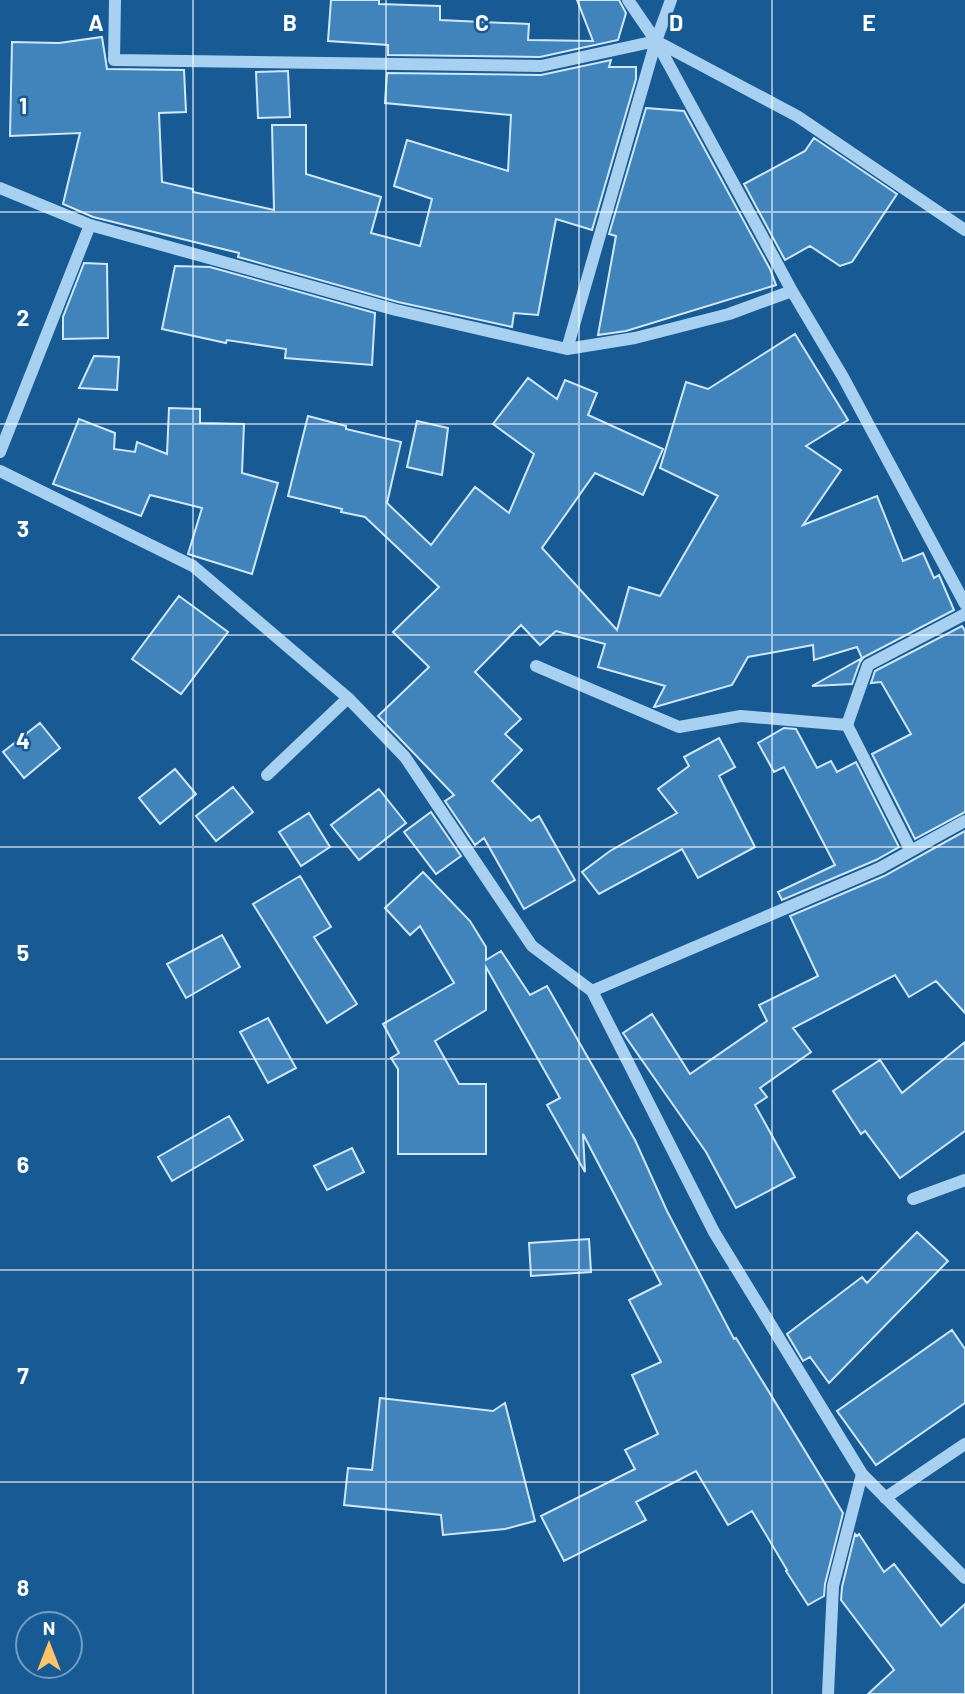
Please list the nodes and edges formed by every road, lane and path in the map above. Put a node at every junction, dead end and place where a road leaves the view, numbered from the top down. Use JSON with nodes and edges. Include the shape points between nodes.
{"nodes":[{"id":1,"x":115,"y":0,"type":"edge"},
{"id":2,"x":628,"y":0,"type":"edge"},
{"id":3,"x":671,"y":0,"type":"edge"},
{"id":4,"x":656,"y":41,"type":"junction"},
{"id":5,"x":0,"y":188,"type":"edge"},
{"id":6,"x":90,"y":225,"type":"junction"},
{"id":7,"x":965,"y":230,"type":"edge"},
{"id":8,"x":792,"y":291,"type":"junction"},
{"id":9,"x":567,"y":349,"type":"junction"},
{"id":10,"x":0,"y":452,"type":"edge"},
{"id":11,"x":0,"y":471,"type":"edge"},
{"id":12,"x":965,"y":604,"type":"edge"},
{"id":13,"x":965,"y":614,"type":"edge"},
{"id":14,"x":536,"y":666,"type":"dead end"},
{"id":15,"x":348,"y":698,"type":"junction"},
{"id":16,"x":847,"y":725,"type":"junction"},
{"id":17,"x":267,"y":775,"type":"dead end"},
{"id":18,"x":965,"y":821,"type":"edge"},
{"id":19,"x":911,"y":851,"type":"junction"},
{"id":20,"x":592,"y":991,"type":"junction"},
{"id":21,"x":965,"y":1180,"type":"edge"},
{"id":22,"x":913,"y":1199,"type":"dead end"},
{"id":23,"x":965,"y":1444,"type":"edge"},
{"id":24,"x":862,"y":1474,"type":"junction"},
{"id":25,"x":885,"y":1498,"type":"junction"},
{"id":26,"x":965,"y":1578,"type":"edge"},
{"id":27,"x":828,"y":1694,"type":"edge"}],
"edges":[{"from":1,"to":4,"type":"street","via":[[114,60],[541,66]]},
{"from":2,"to":4,"type":"street"},
{"from":3,"to":4,"type":"street"},
{"from":4,"to":7,"type":"street","via":[[797,116]]},
{"from":4,"to":8,"type":"street"},
{"from":4,"to":9,"type":"street"},
{"from":5,"to":6,"type":"street"},
{"from":6,"to":9,"type":"street","via":[[396,310]]},
{"from":6,"to":10,"type":"street"},
{"from":8,"to":9,"type":"street","via":[[729,314],[635,338]]},
{"from":8,"to":12,"type":"street"},
{"from":11,"to":15,"type":"street","via":[[193,566]]},
{"from":13,"to":16,"type":"street","via":[[868,665]]},
{"from":14,"to":16,"type":"street","via":[[679,727],[741,716]]},
{"from":15,"to":17,"type":"street"},
{"from":15,"to":20,"type":"street","via":[[405,757],[532,946]]},
{"from":16,"to":19,"type":"street"},
{"from":18,"to":19,"type":"street"},
{"from":19,"to":20,"type":"street"},
{"from":20,"to":24,"type":"street","via":[[714,1232]]},
{"from":21,"to":22,"type":"street"},
{"from":23,"to":25,"type":"street"},
{"from":24,"to":25,"type":"street"},
{"from":24,"to":27,"type":"street","via":[[833,1586]]},
{"from":25,"to":26,"type":"street"}]}
